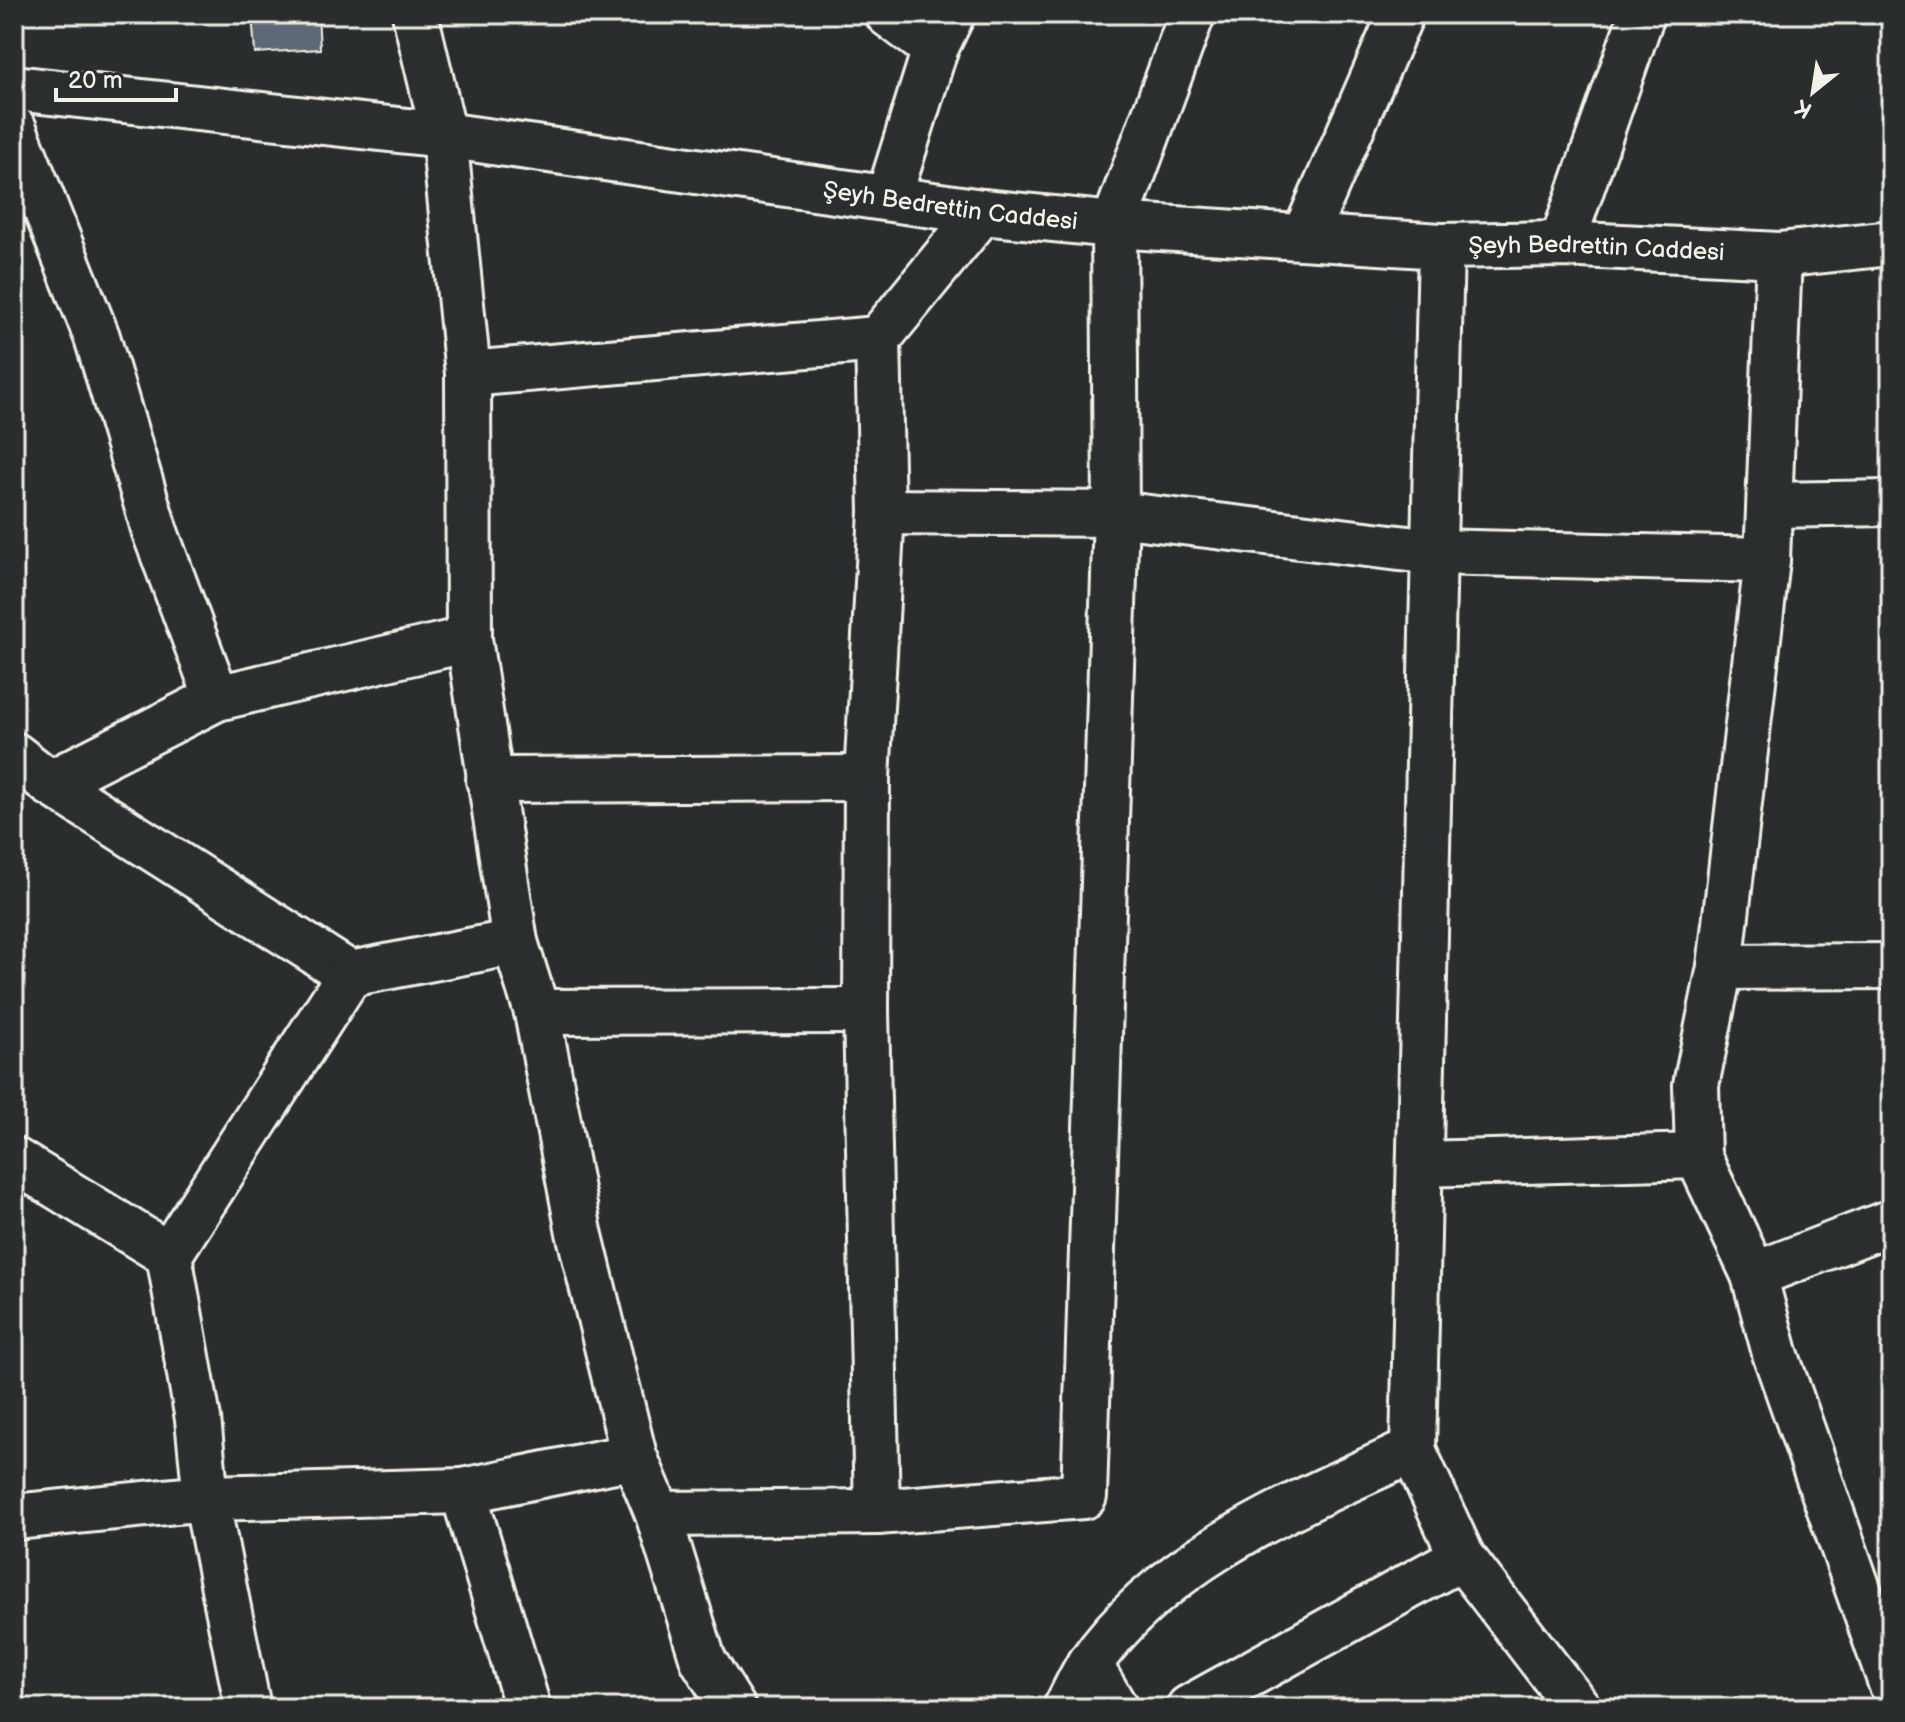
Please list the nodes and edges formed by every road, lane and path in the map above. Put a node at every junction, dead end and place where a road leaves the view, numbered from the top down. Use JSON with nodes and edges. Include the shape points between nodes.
{"nodes":[{"id":1,"x":415,"y":14,"type":"edge"},
{"id":2,"x":888,"y":14,"type":"edge"},
{"id":3,"x":1192,"y":14,"type":"edge"},
{"id":4,"x":1401,"y":14,"type":"edge"},
{"id":5,"x":1642,"y":14,"type":"edge"},
{"id":6,"x":943,"y":32,"type":"edge"},
{"id":7,"x":14,"y":88,"type":"edge"},
{"id":8,"x":14,"y":129,"type":"edge"},
{"id":9,"x":444,"y":135,"type":"junction"},
{"id":10,"x":889,"y":196,"type":"junction"},
{"id":11,"x":982,"y":212,"type":"junction"},
{"id":12,"x":1114,"y":225,"type":"junction"},
{"id":13,"x":1304,"y":237,"type":"junction"},
{"id":14,"x":1891,"y":243,"type":"edge"},
{"id":15,"x":1562,"y":244,"type":"junction"},
{"id":16,"x":1441,"y":246,"type":"junction"},
{"id":17,"x":1779,"y":255,"type":"junction"},
{"id":18,"x":878,"y":339,"type":"junction"},
{"id":19,"x":468,"y":374,"type":"junction"},
{"id":20,"x":1891,"y":503,"type":"edge"},
{"id":21,"x":1770,"y":505,"type":"junction"},
{"id":22,"x":882,"y":512,"type":"junction"},
{"id":23,"x":1116,"y":514,"type":"junction"},
{"id":24,"x":1433,"y":552,"type":"junction"},
{"id":25,"x":1767,"y":560,"type":"junction"},
{"id":26,"x":469,"y":639,"type":"junction"},
{"id":27,"x":217,"y":698,"type":"junction"},
{"id":28,"x":14,"y":755,"type":"edge"},
{"id":29,"x":867,"y":778,"type":"junction"},
{"id":30,"x":489,"y":780,"type":"junction"},
{"id":31,"x":50,"y":783,"type":"junction"},
{"id":32,"x":515,"y":942,"type":"junction"},
{"id":33,"x":1891,"y":966,"type":"edge"},
{"id":34,"x":1720,"y":967,"type":"junction"},
{"id":35,"x":350,"y":974,"type":"junction"},
{"id":36,"x":866,"y":1011,"type":"junction"},
{"id":37,"x":537,"y":1012,"type":"junction"},
{"id":38,"x":1698,"y":1156,"type":"junction"},
{"id":39,"x":14,"y":1160,"type":"edge"},
{"id":40,"x":1420,"y":1164,"type":"junction"},
{"id":41,"x":1891,"y":1222,"type":"edge"},
{"id":42,"x":169,"y":1255,"type":"junction"},
{"id":43,"x":1754,"y":1275,"type":"junction"},
{"id":44,"x":1413,"y":1450,"type":"junction"},
{"id":45,"x":634,"y":1456,"type":"junction"},
{"id":46,"x":463,"y":1491,"type":"junction"},
{"id":47,"x":206,"y":1498,"type":"junction"},
{"id":48,"x":877,"y":1512,"type":"junction"},
{"id":49,"x":658,"y":1514,"type":"junction"},
{"id":50,"x":14,"y":1517,"type":"edge"},
{"id":51,"x":1462,"y":1557,"type":"junction"},
{"id":52,"x":1089,"y":1664,"type":"junction"},
{"id":53,"x":1891,"y":1683,"type":"edge"},
{"id":54,"x":248,"y":1708,"type":"edge"},
{"id":55,"x":528,"y":1708,"type":"edge"},
{"id":56,"x":733,"y":1708,"type":"edge"},
{"id":57,"x":1066,"y":1708,"type":"edge"},
{"id":58,"x":1115,"y":1708,"type":"edge"},
{"id":59,"x":1189,"y":1708,"type":"edge"},
{"id":60,"x":1578,"y":1708,"type":"edge"}],
"edges":[{"from":1,"to":9,"type":"street"},
{"from":2,"to":6,"type":"street"},
{"from":3,"to":12,"type":"street"},
{"from":4,"to":13,"type":"street"},
{"from":5,"to":15,"type":"street"},
{"from":6,"to":10,"type":"street"},
{"from":7,"to":9,"type":"street","name":"Şeyh Bedrettin Caddesi"},
{"from":8,"to":27,"type":"street","via":[[97,337],[155,532]]},
{"from":9,"to":10,"type":"street","name":"Şeyh Bedrettin Caddesi"},
{"from":9,"to":19,"type":"street"},
{"from":10,"to":11,"type":"street","name":"Şeyh Bedrettin Caddesi"},
{"from":11,"to":12,"type":"street","name":"Şeyh Bedrettin Caddesi"},
{"from":11,"to":18,"type":"street"},
{"from":12,"to":13,"type":"street","name":"Şeyh Bedrettin Caddesi"},
{"from":12,"to":23,"type":"street"},
{"from":13,"to":16,"type":"street","name":"Şeyh Bedrettin Caddesi"},
{"from":14,"to":17,"type":"street","name":"Şeyh Bedrettin Caddesi"},
{"from":15,"to":16,"type":"street","name":"Şeyh Bedrettin Caddesi"},
{"from":15,"to":17,"type":"street","name":"Şeyh Bedrettin Caddesi"},
{"from":16,"to":24,"type":"street"},
{"from":17,"to":21,"type":"street"},
{"from":18,"to":19,"type":"street"},
{"from":18,"to":22,"type":"street"},
{"from":19,"to":26,"type":"street"},
{"from":20,"to":21,"type":"street"},
{"from":21,"to":25,"type":"street"},
{"from":22,"to":23,"type":"street"},
{"from":22,"to":29,"type":"street"},
{"from":23,"to":24,"type":"street"},
{"from":23,"to":48,"type":"street","via":[[1084,1496]]},
{"from":24,"to":25,"type":"street"},
{"from":24,"to":40,"type":"street"},
{"from":25,"to":34,"type":"street"},
{"from":26,"to":27,"type":"street"},
{"from":26,"to":30,"type":"street"},
{"from":27,"to":31,"type":"street"},
{"from":28,"to":31,"type":"street"},
{"from":29,"to":30,"type":"street"},
{"from":29,"to":36,"type":"street"},
{"from":30,"to":32,"type":"street"},
{"from":31,"to":35,"type":"street"},
{"from":32,"to":35,"type":"street"},
{"from":32,"to":37,"type":"street"},
{"from":33,"to":34,"type":"street"},
{"from":34,"to":38,"type":"street","via":[[1696,1085]]},
{"from":35,"to":42,"type":"street"},
{"from":36,"to":37,"type":"street"},
{"from":36,"to":48,"type":"street"},
{"from":37,"to":45,"type":"street","via":[[579,1232]]},
{"from":38,"to":40,"type":"street"},
{"from":38,"to":43,"type":"street"},
{"from":39,"to":42,"type":"street"},
{"from":40,"to":44,"type":"street"},
{"from":41,"to":43,"type":"street"},
{"from":42,"to":47,"type":"street"},
{"from":43,"to":53,"type":"street","via":[[1780,1368]]},
{"from":44,"to":51,"type":"street"},
{"from":44,"to":52,"type":"street","via":[[1256,1522],[1142,1603]]},
{"from":45,"to":46,"type":"street"},
{"from":45,"to":49,"type":"street"},
{"from":46,"to":47,"type":"street"},
{"from":46,"to":55,"type":"street"},
{"from":47,"to":50,"type":"street"},
{"from":47,"to":54,"type":"street"},
{"from":48,"to":49,"type":"street"},
{"from":49,"to":56,"type":"street","via":[[703,1660]]},
{"from":51,"to":59,"type":"street"},
{"from":51,"to":60,"type":"street"},
{"from":52,"to":57,"type":"street"},
{"from":52,"to":58,"type":"street"}]}
